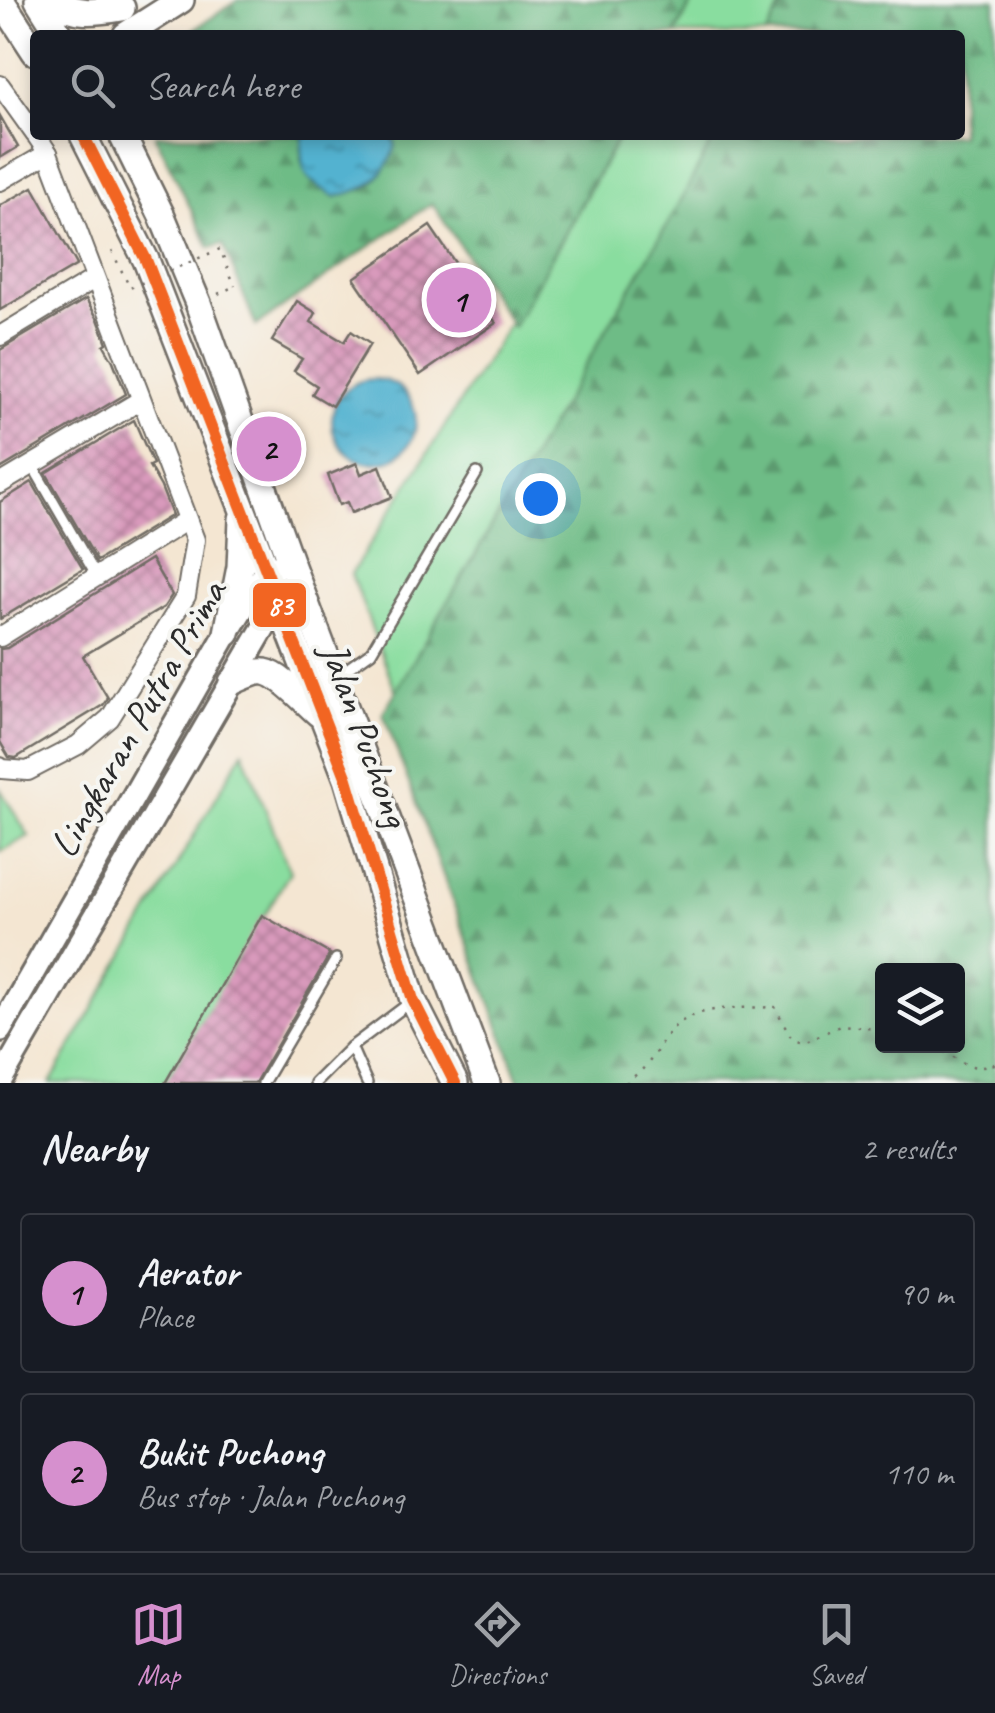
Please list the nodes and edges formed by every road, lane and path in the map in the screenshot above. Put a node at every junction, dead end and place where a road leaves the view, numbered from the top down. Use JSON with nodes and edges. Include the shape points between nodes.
{"nodes":[{"id":1,"x":1,"y":0,"type":"edge"},
{"id":2,"x":38,"y":0,"type":"edge"},
{"id":3,"x":49,"y":0,"type":"edge"},
{"id":4,"x":182,"y":0,"type":"edge"},
{"id":5,"x":133,"y":20,"type":"edge"},
{"id":6,"x":57,"y":30,"type":"edge"},
{"id":7,"x":96,"y":30,"type":"edge"},
{"id":8,"x":30,"y":44,"type":"edge"},
{"id":9,"x":0,"y":85,"type":"edge"},
{"id":10,"x":30,"y":128,"type":"edge"},
{"id":11,"x":39,"y":140,"type":"edge"},
{"id":12,"x":86,"y":140,"type":"edge"},
{"id":13,"x":125,"y":140,"type":"edge"},
{"id":14,"x":48,"y":153,"type":"junction"},
{"id":15,"x":0,"y":181,"type":"edge"},
{"id":16,"x":112,"y":251,"type":"dead end"},
{"id":17,"x":94,"y":279,"type":"junction"},
{"id":18,"x":235,"y":286,"type":"dead end"},
{"id":19,"x":0,"y":336,"type":"edge"},
{"id":20,"x":141,"y":400,"type":"junction"},
{"id":21,"x":32,"y":464,"type":"junction"},
{"id":22,"x":477,"y":473,"type":"dead end"},
{"id":23,"x":0,"y":484,"type":"edge"},
{"id":24,"x":242,"y":510,"type":"junction"},
{"id":25,"x":187,"y":520,"type":"junction"},
{"id":26,"x":278,"y":565,"type":"junction"},
{"id":27,"x":97,"y":577,"type":"junction"},
{"id":28,"x":290,"y":595,"type":"junction"},
{"id":29,"x":227,"y":633,"type":"junction"},
{"id":30,"x":0,"y":637,"type":"edge"},
{"id":31,"x":335,"y":677,"type":"junction"},
{"id":32,"x":232,"y":682,"type":"junction"},
{"id":33,"x":323,"y":718,"type":"junction"},
{"id":34,"x":1,"y":768,"type":"edge"},
{"id":35,"x":336,"y":959,"type":"dead end"},
{"id":36,"x":413,"y":1000,"type":"junction"},
{"id":37,"x":875,"y":1029,"type":"edge"},
{"id":38,"x":0,"y":1030,"type":"edge"},
{"id":39,"x":351,"y":1047,"type":"junction"},
{"id":40,"x":947,"y":1053,"type":"edge"},
{"id":41,"x":995,"y":1064,"type":"edge"},
{"id":42,"x":0,"y":1082,"type":"edge"},
{"id":43,"x":263,"y":1083,"type":"edge"},
{"id":44,"x":315,"y":1083,"type":"edge"},
{"id":45,"x":368,"y":1083,"type":"edge"},
{"id":46,"x":455,"y":1083,"type":"edge"},
{"id":47,"x":487,"y":1083,"type":"edge"},
{"id":48,"x":626,"y":1083,"type":"edge"}],
"edges":[{"from":1,"to":8,"type":"main road"},
{"from":2,"to":6,"type":"main road"},
{"from":3,"to":5,"type":"main road"},
{"from":4,"to":5,"type":"main road"},
{"from":5,"to":7,"type":"main road"},
{"from":9,"to":10,"type":"street"},
{"from":11,"to":14,"type":"street"},
{"from":12,"to":24,"type":"main road","name":"Jalan Puchong","via":[[146,260]]},
{"from":13,"to":26,"type":"main road","name":"Jalan Puchong","via":[[198,303]]},
{"from":14,"to":15,"type":"street"},
{"from":14,"to":17,"type":"street"},
{"from":16,"to":18,"type":"path","bridge":true,"via":[[130,288],[220,249]]},
{"from":17,"to":19,"type":"street"},
{"from":17,"to":20,"type":"street"},
{"from":20,"to":21,"type":"street"},
{"from":20,"to":25,"type":"street"},
{"from":21,"to":23,"type":"street"},
{"from":21,"to":27,"type":"lane"},
{"from":22,"to":31,"type":"lane","via":[[371,652]]},
{"from":24,"to":26,"type":"main road","name":"Jalan Puchong"},
{"from":24,"to":29,"type":"main road"},
{"from":25,"to":27,"type":"street"},
{"from":25,"to":34,"type":"street","via":[[195,540],[186,596],[110,718],[78,745],[28,771]]},
{"from":26,"to":28,"type":"main road","name":"Jalan Puchong"},
{"from":26,"to":29,"type":"main road","name":"Lingkaran Putra Prima"},
{"from":27,"to":30,"type":"street"},
{"from":28,"to":31,"type":"main road","name":"Jalan Puchong"},
{"from":28,"to":32,"type":"main road","name":"Lingkaran Putra Prima"},
{"from":28,"to":33,"type":"main road","name":"Jalan Puchong"},
{"from":29,"to":38,"type":"main road","name":"Lingkaran Putra Prima"},
{"from":31,"to":47,"type":"main road","name":"Jalan Puchong"},
{"from":32,"to":33,"type":"main road","via":[[266,672]]},
{"from":32,"to":42,"type":"main road","name":"Lingkaran Putra Prima"},
{"from":33,"to":36,"type":"main road","name":"Jalan Puchong"},
{"from":35,"to":43,"type":"lane"},
{"from":36,"to":39,"type":"lane"},
{"from":36,"to":46,"type":"main road","name":"Jalan Puchong"},
{"from":37,"to":48,"type":"path","via":[[842,1025],[804,1042],[790,1035],[775,1006],[698,1013],[668,1032]]},
{"from":39,"to":44,"type":"lane"},
{"from":39,"to":45,"type":"lane"},
{"from":40,"to":41,"type":"path","via":[[967,1065]]}]}
